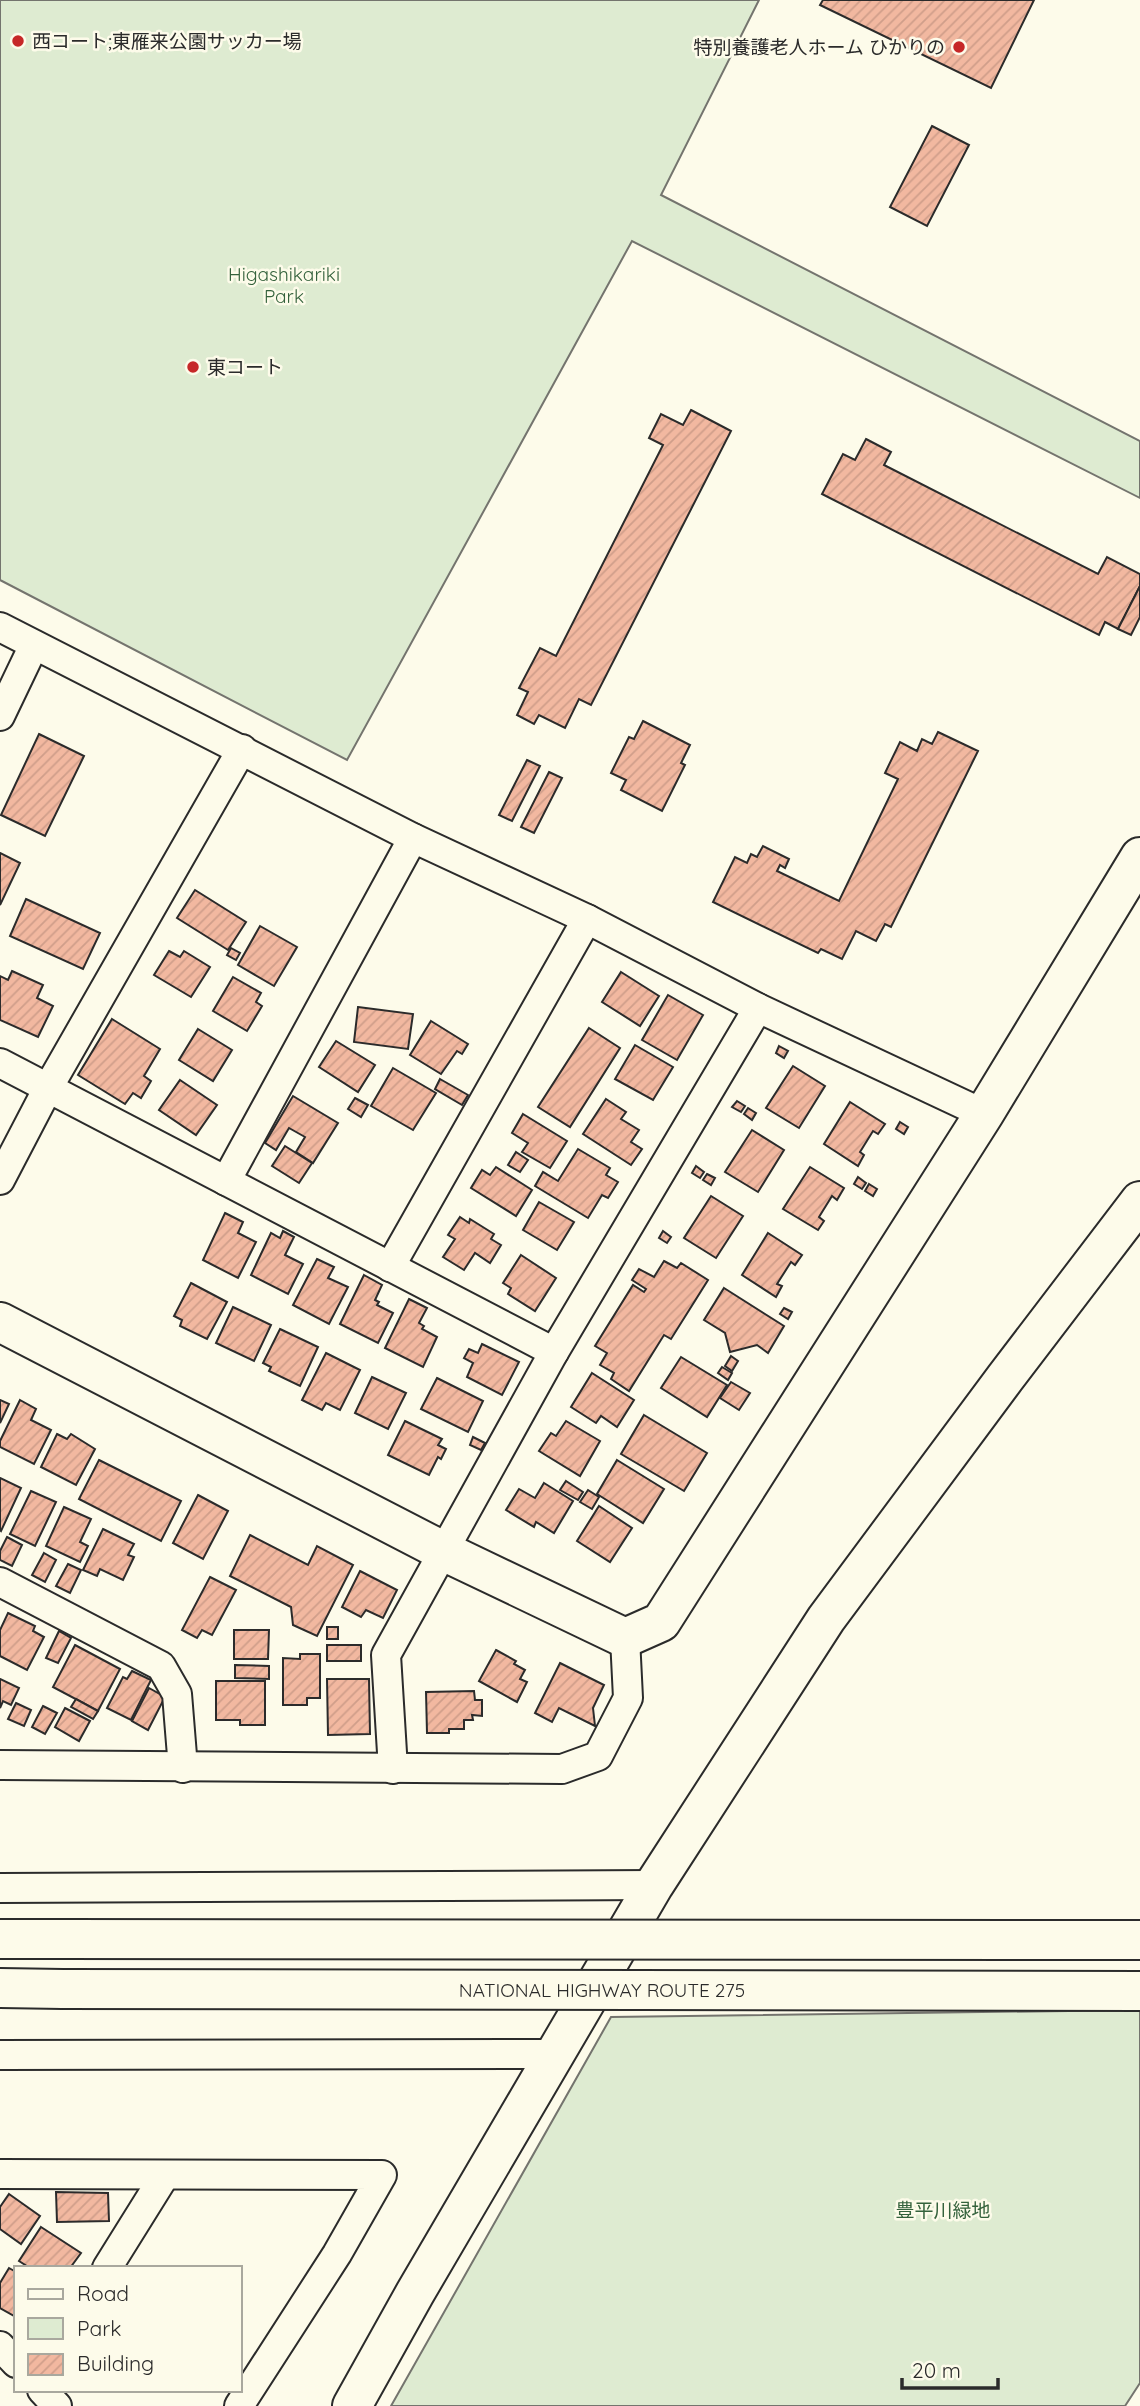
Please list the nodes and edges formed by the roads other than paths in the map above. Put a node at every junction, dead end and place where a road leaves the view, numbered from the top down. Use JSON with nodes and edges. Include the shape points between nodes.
{"nodes":[{"id":1,"x":0,"y":627,"type":"edge"},
{"id":2,"x":34,"y":645,"type":"junction"},
{"id":3,"x":0,"y":716,"type":"edge"},
{"id":4,"x":242,"y":749,"type":"junction"},
{"id":5,"x":413,"y":838,"type":"junction"},
{"id":6,"x":1140,"y":858,"type":"edge"},
{"id":7,"x":587,"y":919,"type":"junction"},
{"id":8,"x":758,"y":1007,"type":"junction"},
{"id":9,"x":0,"y":1063,"type":"edge"},
{"id":10,"x":48,"y":1088,"type":"junction"},
{"id":11,"x":984,"y":1114,"type":"junction"},
{"id":12,"x":0,"y":1180,"type":"edge"},
{"id":13,"x":226,"y":1181,"type":"junction"},
{"id":14,"x":1140,"y":1201,"type":"edge"},
{"id":15,"x":390,"y":1267,"type":"junction"},
{"id":16,"x":0,"y":1322,"type":"edge"},
{"id":17,"x":554,"y":1352,"type":"junction"},
{"id":18,"x":443,"y":1551,"type":"junction"},
{"id":19,"x":0,"y":1582,"type":"edge"},
{"id":20,"x":625,"y":1638,"type":"junction"},
{"id":21,"x":0,"y":1765,"type":"edge"},
{"id":22,"x":183,"y":1768,"type":"junction"},
{"id":23,"x":393,"y":1769,"type":"junction"},
{"id":24,"x":654,"y":1885,"type":"junction"},
{"id":25,"x":0,"y":1888,"type":"edge"},
{"id":26,"x":0,"y":1939,"type":"edge"},
{"id":27,"x":1140,"y":1940,"type":"edge"},
{"id":28,"x":0,"y":1989,"type":"edge"},
{"id":29,"x":1140,"y":1991,"type":"edge"},
{"id":30,"x":554,"y":2054,"type":"junction"},
{"id":31,"x":0,"y":2055,"type":"edge"},
{"id":32,"x":0,"y":2175,"type":"edge"},
{"id":33,"x":165,"y":2175,"type":"junction"},
{"id":34,"x":108,"y":2266,"type":"edge"},
{"id":35,"x":0,"y":2346,"type":"edge"},
{"id":36,"x":14,"y":2361,"type":"edge"},
{"id":37,"x":44,"y":2392,"type":"edge"},
{"id":38,"x":57,"y":2406,"type":"edge"},
{"id":39,"x":239,"y":2406,"type":"edge"},
{"id":40,"x":352,"y":2406,"type":"edge"}],
"edges":[{"from":1,"to":2,"type":"street"},
{"from":2,"to":3,"type":"street"},
{"from":2,"to":4,"type":"street"},
{"from":4,"to":5,"type":"street"},
{"from":4,"to":10,"type":"street"},
{"from":5,"to":7,"type":"street"},
{"from":5,"to":13,"type":"street"},
{"from":6,"to":11,"type":"main road"},
{"from":7,"to":8,"type":"street"},
{"from":7,"to":15,"type":"street"},
{"from":8,"to":11,"type":"street"},
{"from":8,"to":17,"type":"street"},
{"from":9,"to":10,"type":"street"},
{"from":10,"to":12,"type":"street"},
{"from":10,"to":13,"type":"street"},
{"from":11,"to":20,"type":"main road","via":[[661,1622]]},
{"from":13,"to":15,"type":"street"},
{"from":14,"to":24,"type":"main road","via":[[826,1619]]},
{"from":15,"to":17,"type":"street"},
{"from":16,"to":18,"type":"main road"},
{"from":17,"to":18,"type":"street"},
{"from":18,"to":20,"type":"main road"},
{"from":18,"to":23,"type":"street","via":[[386,1656]]},
{"from":19,"to":22,"type":"street","via":[[161,1666],[177,1694]]},
{"from":20,"to":23,"type":"street","via":[[628,1698],[598,1756],[562,1769]]},
{"from":21,"to":22,"type":"street"},
{"from":22,"to":23,"type":"street"},
{"from":24,"to":25,"type":"street"},
{"from":24,"to":30,"type":"main road"},
{"from":26,"to":27,"type":"main road","bridge":true},
{"from":28,"to":29,"type":"main road","name":"NATIONAL HIGHWAY ROUTE 275","bridge":true},
{"from":30,"to":31,"type":"street"},
{"from":30,"to":40,"type":"main road"},
{"from":32,"to":33,"type":"street"},
{"from":33,"to":34,"type":"street"},
{"from":33,"to":39,"type":"street","via":[[382,2175]]},
{"from":35,"to":36,"type":"street"},
{"from":37,"to":38,"type":"street"}]}
